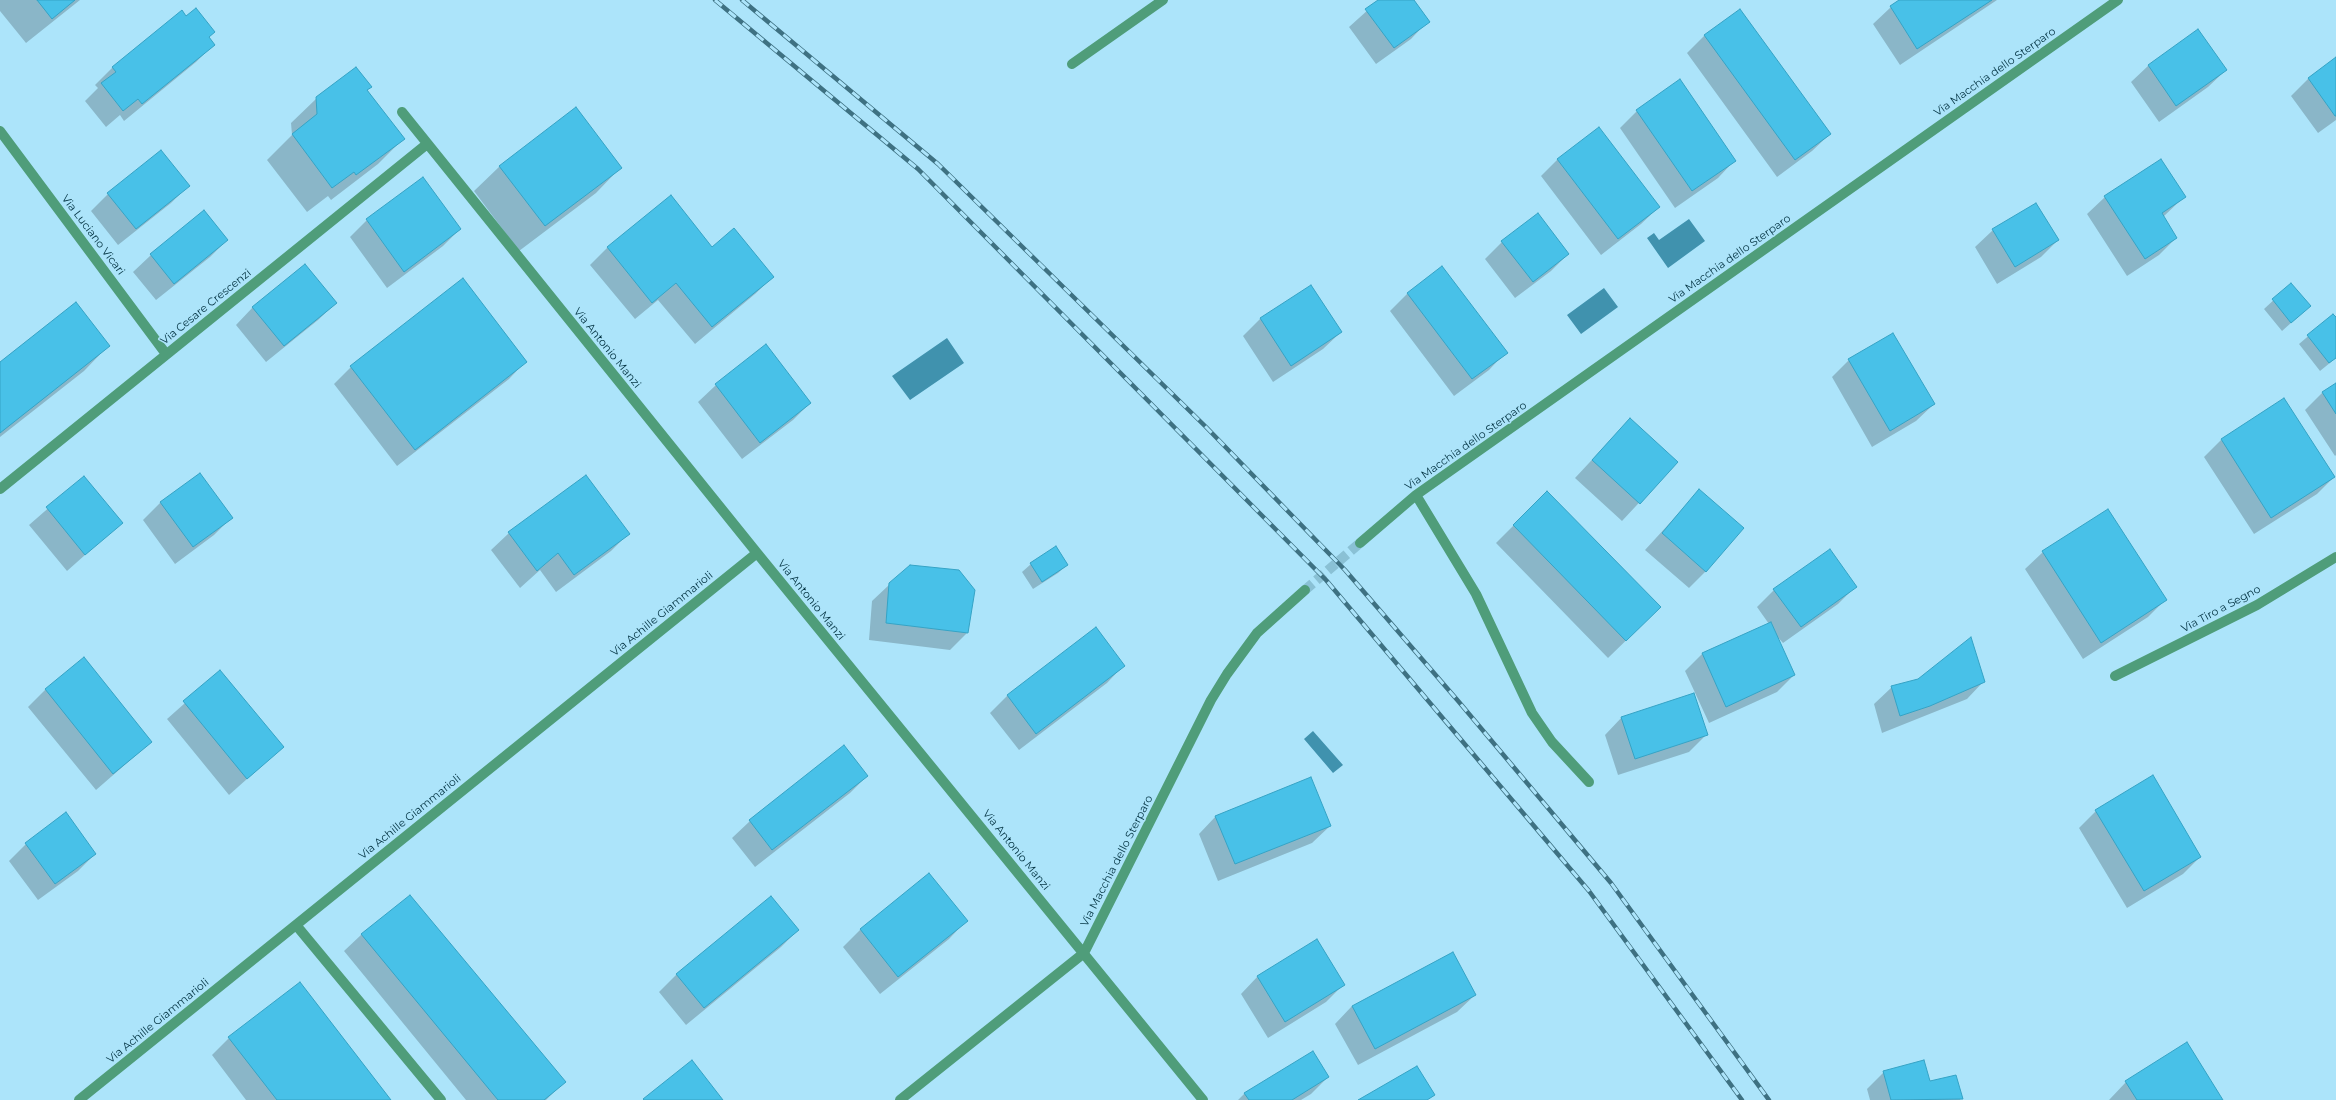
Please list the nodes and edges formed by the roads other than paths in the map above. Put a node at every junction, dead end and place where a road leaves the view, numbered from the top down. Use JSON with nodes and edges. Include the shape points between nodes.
{"nodes":[{"id":1,"x":1163,"y":0,"type":"edge"},
{"id":2,"x":2118,"y":0,"type":"edge"},
{"id":3,"x":1072,"y":64,"type":"dead end"},
{"id":4,"x":402,"y":112,"type":"dead end"},
{"id":5,"x":0,"y":131,"type":"edge"},
{"id":6,"x":427,"y":144,"type":"junction"},
{"id":7,"x":166,"y":354,"type":"junction"},
{"id":8,"x":0,"y":489,"type":"edge"},
{"id":9,"x":1416,"y":495,"type":"junction"},
{"id":10,"x":1360,"y":543,"type":"tunnel mouth"},
{"id":11,"x":757,"y":553,"type":"junction"},
{"id":12,"x":2336,"y":557,"type":"edge"},
{"id":13,"x":1305,"y":590,"type":"tunnel mouth"},
{"id":14,"x":2115,"y":676,"type":"dead end"},
{"id":15,"x":1589,"y":782,"type":"dead end"},
{"id":16,"x":296,"y":925,"type":"junction"},
{"id":17,"x":1084,"y":953,"type":"junction"},
{"id":18,"x":79,"y":1100,"type":"edge"},
{"id":19,"x":441,"y":1100,"type":"edge"},
{"id":20,"x":900,"y":1100,"type":"edge"},
{"id":21,"x":1203,"y":1100,"type":"edge"}],
"edges":[{"from":1,"to":3,"type":"street"},
{"from":2,"to":9,"type":"street","name":"Via Macchia dello Sterparo"},
{"from":4,"to":6,"type":"street","name":"Via Antonio Manzi"},
{"from":5,"to":7,"type":"street","name":"Via Luciano Vicari"},
{"from":6,"to":7,"type":"street","name":"Via Cesare Crescenzi"},
{"from":6,"to":11,"type":"street","name":"Via Antonio Manzi"},
{"from":7,"to":8,"type":"street","name":"Via Cesare Crescenzi"},
{"from":9,"to":10,"type":"street","name":"Via Macchia dello Sterparo"},
{"from":9,"to":15,"type":"street","via":[[1476,594],[1532,713],[1552,742]]},
{"from":11,"to":16,"type":"street","name":"Via Achille Giammarioli"},
{"from":11,"to":17,"type":"street","name":"Via Antonio Manzi"},
{"from":12,"to":14,"type":"street","name":"Via Tiro a Segno","via":[[2251,608]]},
{"from":13,"to":17,"type":"street","name":"Via Macchia dello Sterparo","via":[[1257,633],[1211,700]]},
{"from":16,"to":18,"type":"street","name":"Via Achille Giammarioli"},
{"from":16,"to":19,"type":"street"},
{"from":17,"to":20,"type":"street","name":"Via Macchia dello Sterparo"},
{"from":17,"to":21,"type":"street","name":"Via Antonio Manzi"}]}
